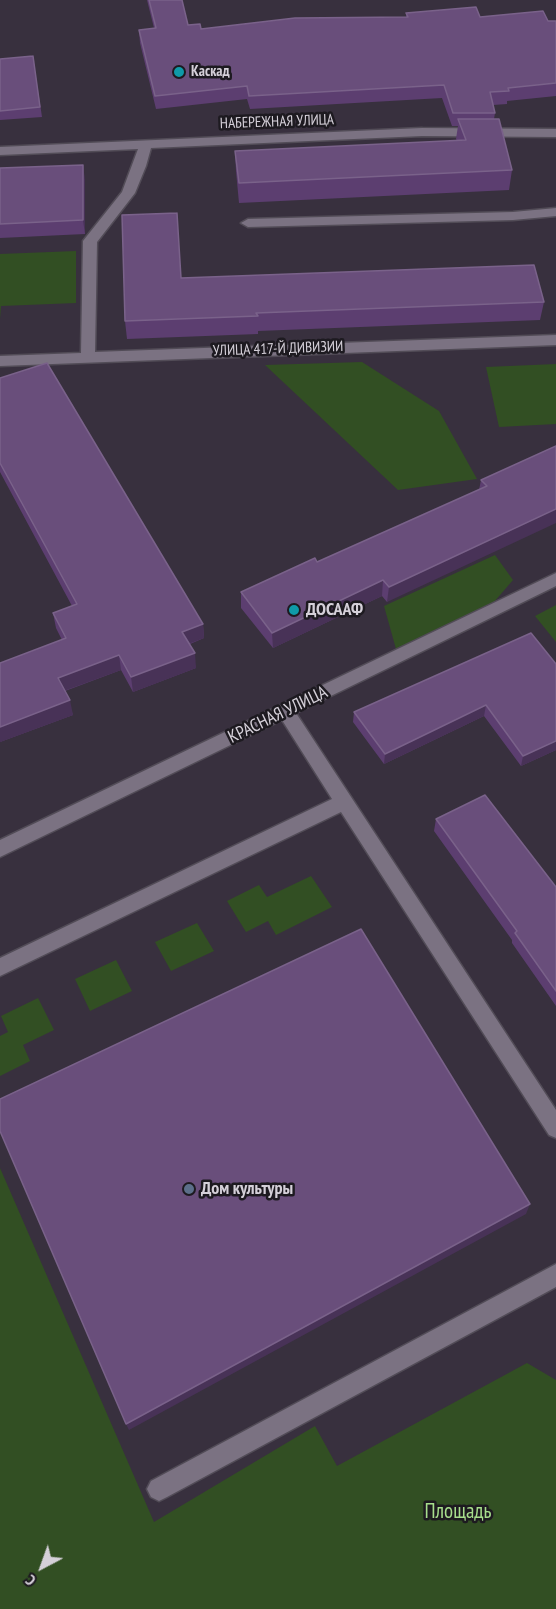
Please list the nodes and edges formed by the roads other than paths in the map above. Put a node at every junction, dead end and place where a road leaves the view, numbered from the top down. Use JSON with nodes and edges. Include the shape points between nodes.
{"nodes":[{"id":1,"x":556,"y":133,"type":"edge"},
{"id":2,"x":146,"y":143,"type":"junction"},
{"id":3,"x":0,"y":151,"type":"edge"},
{"id":4,"x":556,"y":212,"type":"edge"},
{"id":5,"x":248,"y":223,"type":"dead end"},
{"id":6,"x":556,"y":340,"type":"edge"},
{"id":7,"x":88,"y":356,"type":"junction"},
{"id":8,"x":0,"y":361,"type":"edge"},
{"id":9,"x":556,"y":579,"type":"edge"},
{"id":10,"x":285,"y":711,"type":"junction"},
{"id":11,"x":344,"y":802,"type":"junction"},
{"id":12,"x":0,"y":849,"type":"edge"},
{"id":13,"x":0,"y":967,"type":"edge"},
{"id":14,"x":556,"y":1128,"type":"edge"},
{"id":15,"x":556,"y":1275,"type":"edge"},
{"id":16,"x":159,"y":1489,"type":"dead end"}],
"edges":[{"from":1,"to":2,"type":"street","name":"НАБЕРЕЖНАЯ УЛИЦА","via":[[423,132]]},
{"from":2,"to":3,"type":"street","name":"НАБЕРЕЖНАЯ УЛИЦА"},
{"from":2,"to":7,"type":"street","via":[[128,193],[90,241]]},
{"from":4,"to":5,"type":"street"},
{"from":6,"to":7,"type":"street","name":"УЛИЦА 417-Й ДИВИЗИИ"},
{"from":7,"to":8,"type":"street","name":"УЛИЦА 417-Й ДИВИЗИИ"},
{"from":9,"to":10,"type":"street","name":"КРАСНАЯ УЛИЦА"},
{"from":10,"to":11,"type":"street"},
{"from":10,"to":12,"type":"street","name":"КРАСНАЯ УЛИЦА"},
{"from":11,"to":13,"type":"street"},
{"from":11,"to":14,"type":"street"},
{"from":15,"to":16,"type":"street"}]}
